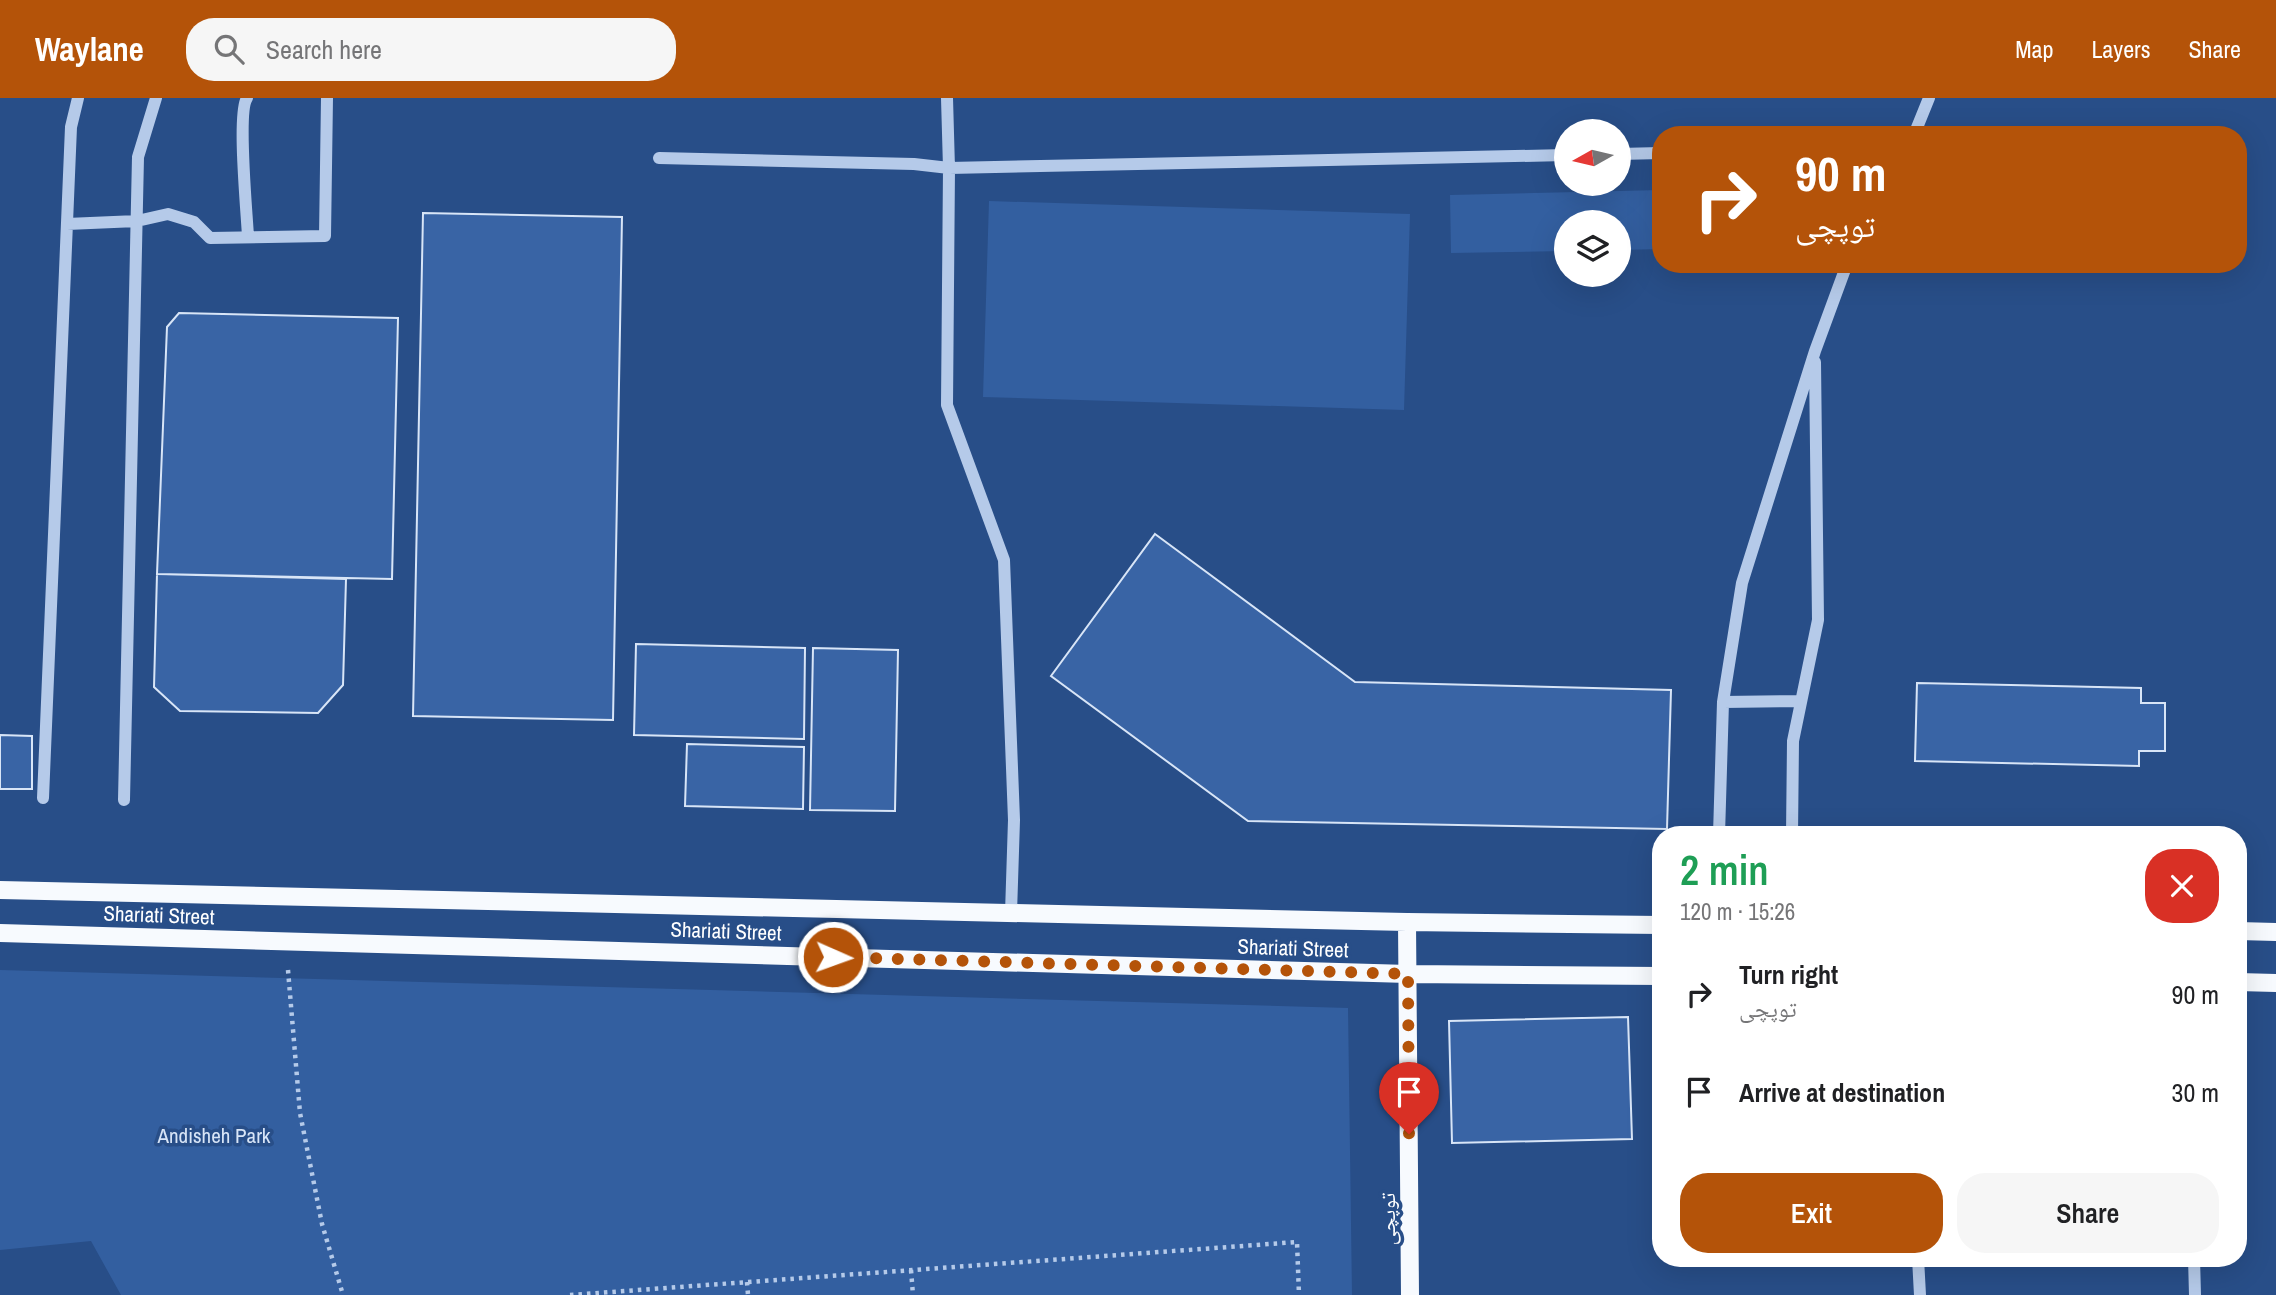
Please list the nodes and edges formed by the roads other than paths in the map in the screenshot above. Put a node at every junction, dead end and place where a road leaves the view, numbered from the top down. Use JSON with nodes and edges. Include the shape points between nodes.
{"nodes":[{"id":1,"x":78,"y":98,"type":"edge"},
{"id":2,"x":156,"y":98,"type":"edge"},
{"id":3,"x":247,"y":98,"type":"edge"},
{"id":4,"x":327,"y":98,"type":"edge"},
{"id":5,"x":947,"y":98,"type":"edge"},
{"id":6,"x":1929,"y":98,"type":"edge"},
{"id":7,"x":1918,"y":126,"type":"edge"},
{"id":8,"x":1652,"y":153,"type":"edge"},
{"id":9,"x":1631,"y":154,"type":"edge"},
{"id":10,"x":1554,"y":155,"type":"edge"},
{"id":11,"x":659,"y":158,"type":"dead end"},
{"id":12,"x":950,"y":168,"type":"junction"},
{"id":13,"x":137,"y":221,"type":"junction"},
{"id":14,"x":67,"y":224,"type":"junction"},
{"id":15,"x":248,"y":237,"type":"junction"},
{"id":16,"x":1844,"y":273,"type":"edge"},
{"id":17,"x":1815,"y":351,"type":"junction"},
{"id":18,"x":1801,"y":701,"type":"junction"},
{"id":19,"x":1723,"y":702,"type":"junction"},
{"id":20,"x":43,"y":798,"type":"dead end"},
{"id":21,"x":124,"y":800,"type":"dead end"},
{"id":22,"x":1719,"y":826,"type":"edge"},
{"id":23,"x":1792,"y":826,"type":"edge"},
{"id":24,"x":0,"y":890,"type":"edge"},
{"id":25,"x":1012,"y":913,"type":"junction"},
{"id":26,"x":1407,"y":922,"type":"junction"},
{"id":27,"x":1652,"y":925,"type":"edge"},
{"id":28,"x":2247,"y":931,"type":"edge"},
{"id":29,"x":2276,"y":932,"type":"edge"},
{"id":30,"x":0,"y":933,"type":"edge"},
{"id":31,"x":1408,"y":974,"type":"junction"},
{"id":32,"x":1652,"y":976,"type":"edge"},
{"id":33,"x":2247,"y":982,"type":"edge"},
{"id":34,"x":2276,"y":983,"type":"edge"},
{"id":35,"x":1919,"y":1267,"type":"edge"},
{"id":36,"x":2194,"y":1267,"type":"edge"},
{"id":37,"x":1410,"y":1295,"type":"edge"},
{"id":38,"x":1920,"y":1295,"type":"edge"},
{"id":39,"x":2195,"y":1295,"type":"edge"}],
"edges":[{"from":1,"to":14,"type":"street","via":[[71,127]]},
{"from":2,"to":13,"type":"street","via":[[138,157]]},
{"from":3,"to":15,"type":"street"},
{"from":4,"to":15,"type":"street","via":[[325,236]]},
{"from":5,"to":12,"type":"street"},
{"from":6,"to":7,"type":"street"},
{"from":8,"to":9,"type":"street"},
{"from":10,"to":12,"type":"street"},
{"from":11,"to":12,"type":"street"},
{"from":12,"to":25,"type":"street","via":[[947,405],[1004,560],[1014,820]]},
{"from":13,"to":14,"type":"street"},
{"from":13,"to":15,"type":"street","via":[[168,214],[194,222],[210,238]]},
{"from":13,"to":21,"type":"street"},
{"from":14,"to":20,"type":"street"},
{"from":16,"to":17,"type":"street"},
{"from":17,"to":18,"type":"street","via":[[1818,620]]},
{"from":17,"to":19,"type":"street","via":[[1742,583]]},
{"from":18,"to":19,"type":"street"},
{"from":18,"to":23,"type":"street","via":[[1793,741]]},
{"from":19,"to":22,"type":"street"},
{"from":24,"to":25,"type":"main road","name":"Shariati Street"},
{"from":25,"to":26,"type":"main road","name":"Shariati Street"},
{"from":26,"to":27,"type":"main road","name":"Shariati Street"},
{"from":26,"to":31,"type":"main road","name":"توپچی"},
{"from":28,"to":29,"type":"main road"},
{"from":30,"to":31,"type":"main road","name":"Shariati Street"},
{"from":31,"to":32,"type":"main road","name":"Shariati Street"},
{"from":31,"to":37,"type":"main road","name":"توپچی"},
{"from":33,"to":34,"type":"main road"},
{"from":35,"to":38,"type":"street"},
{"from":36,"to":39,"type":"street"}]}
